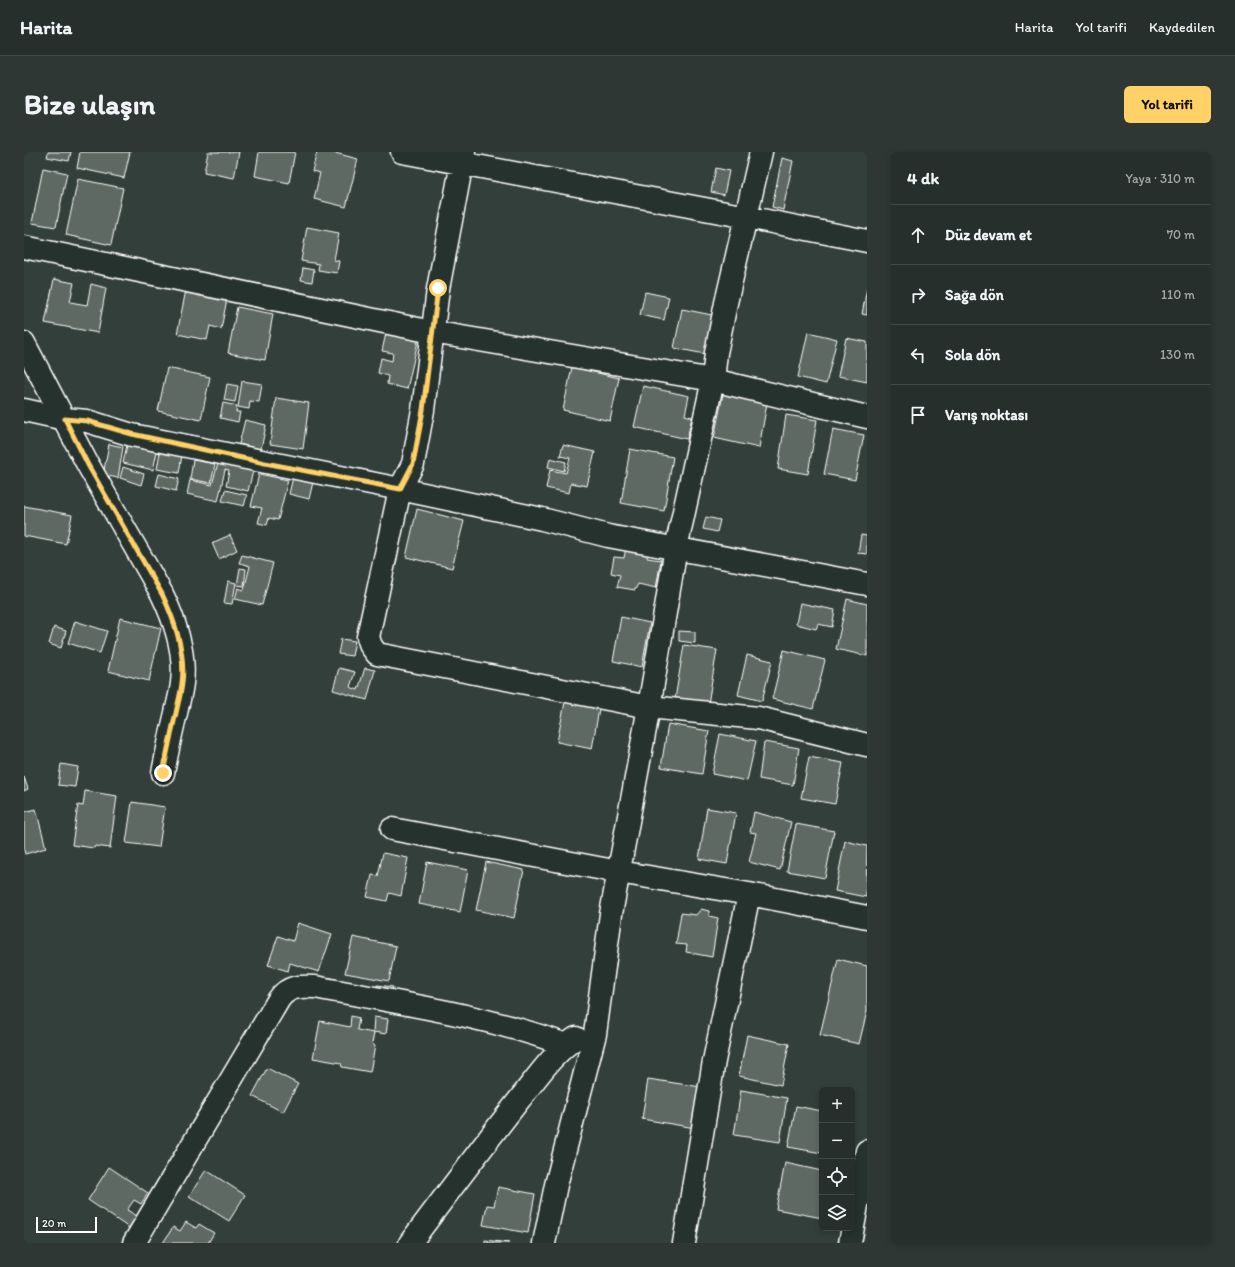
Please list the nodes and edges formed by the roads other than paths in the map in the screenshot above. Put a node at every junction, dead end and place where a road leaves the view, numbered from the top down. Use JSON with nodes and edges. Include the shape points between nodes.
{"nodes":[{"id":1,"x":402,"y":152,"type":"edge"},
{"id":2,"x":761,"y":152,"type":"edge"},
{"id":3,"x":463,"y":158,"type":"edge"},
{"id":4,"x":747,"y":217,"type":"junction"},
{"id":5,"x":867,"y":241,"type":"edge"},
{"id":6,"x":24,"y":247,"type":"edge"},
{"id":7,"x":432,"y":332,"type":"junction"},
{"id":8,"x":24,"y":343,"type":"edge"},
{"id":9,"x":713,"y":380,"type":"junction"},
{"id":10,"x":24,"y":410,"type":"edge"},
{"id":11,"x":867,"y":417,"type":"edge"},
{"id":12,"x":65,"y":419,"type":"junction"},
{"id":13,"x":400,"y":489,"type":"junction"},
{"id":14,"x":676,"y":548,"type":"junction"},
{"id":15,"x":867,"y":584,"type":"edge"},
{"id":16,"x":649,"y":707,"type":"junction"},
{"id":17,"x":867,"y":745,"type":"edge"},
{"id":18,"x":163,"y":773,"type":"dead end"},
{"id":19,"x":392,"y":829,"type":"dead end"},
{"id":20,"x":619,"y":872,"type":"junction"},
{"id":21,"x":749,"y":894,"type":"junction"},
{"id":22,"x":867,"y":917,"type":"edge"},
{"id":23,"x":595,"y":1034,"type":"junction"},
{"id":24,"x":566,"y":1045,"type":"junction"},
{"id":25,"x":867,"y":1151,"type":"edge"},
{"id":26,"x":134,"y":1243,"type":"edge"},
{"id":27,"x":410,"y":1243,"type":"edge"},
{"id":28,"x":544,"y":1243,"type":"edge"},
{"id":29,"x":684,"y":1243,"type":"edge"},
{"id":30,"x":850,"y":1243,"type":"edge"}],
"edges":[{"from":1,"to":3,"type":"street"},
{"from":2,"to":4,"type":"street"},
{"from":3,"to":4,"type":"street"},
{"from":3,"to":7,"type":"street"},
{"from":4,"to":5,"type":"street"},
{"from":4,"to":9,"type":"street","via":[[716,353]]},
{"from":6,"to":7,"type":"street"},
{"from":7,"to":9,"type":"street"},
{"from":7,"to":13,"type":"street","via":[[423,410],[413,464]]},
{"from":8,"to":12,"type":"street"},
{"from":9,"to":11,"type":"street"},
{"from":9,"to":14,"type":"street"},
{"from":10,"to":12,"type":"street"},
{"from":12,"to":13,"type":"street","via":[[87,421],[132,434],[265,463]]},
{"from":12,"to":18,"type":"street","via":[[88,465],[162,594],[176,626],[180,644],[182,682]]},
{"from":13,"to":14,"type":"street","via":[[542,519],[608,536]]},
{"from":13,"to":16,"type":"street","via":[[368,637],[377,654]]},
{"from":14,"to":15,"type":"street"},
{"from":14,"to":16,"type":"street"},
{"from":16,"to":17,"type":"street","via":[[758,718]]},
{"from":16,"to":20,"type":"street"},
{"from":19,"to":20,"type":"street"},
{"from":20,"to":21,"type":"street"},
{"from":20,"to":23,"type":"street"},
{"from":21,"to":22,"type":"street"},
{"from":21,"to":29,"type":"street","via":[[714,1061]]},
{"from":23,"to":24,"type":"street","via":[[577,1037]]},
{"from":23,"to":28,"type":"street","via":[[556,1185]]},
{"from":24,"to":26,"type":"street","via":[[501,1024],[400,1002],[315,987],[300,986],[286,991]]},
{"from":24,"to":27,"type":"street","via":[[547,1065]]},
{"from":25,"to":30,"type":"street"}]}
